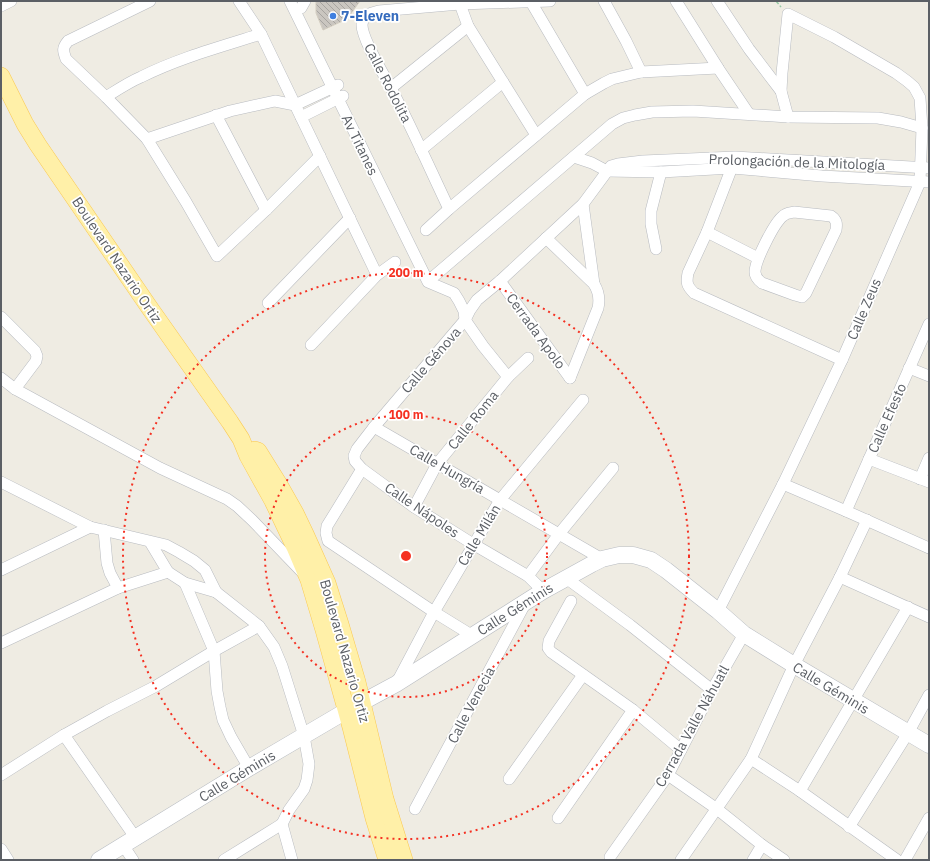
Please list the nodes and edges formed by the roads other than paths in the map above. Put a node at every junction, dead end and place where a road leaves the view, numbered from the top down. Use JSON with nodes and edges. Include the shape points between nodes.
{"nodes":[{"id":1,"x":11,"y":1,"type":"edge"},
{"id":2,"x":150,"y":1,"type":"edge"},
{"id":3,"x":240,"y":1,"type":"edge"},
{"id":4,"x":290,"y":1,"type":"edge"},
{"id":5,"x":550,"y":1,"type":"edge"},
{"id":6,"x":604,"y":1,"type":"edge"},
{"id":7,"x":676,"y":1,"type":"edge"},
{"id":8,"x":717,"y":1,"type":"edge"},
{"id":9,"x":460,"y":2,"type":"edge"},
{"id":10,"x":532,"y":2,"type":"edge"},
{"id":11,"x":302,"y":3,"type":"edge"},
{"id":12,"x":444,"y":3,"type":"edge"},
{"id":13,"x":1,"y":6,"type":"edge"},
{"id":14,"x":468,"y":26,"type":"junction"},
{"id":15,"x":261,"y":34,"type":"junction"},
{"id":16,"x":718,"y":68,"type":"junction"},
{"id":17,"x":642,"y":72,"type":"junction"},
{"id":18,"x":1,"y":76,"type":"edge"},
{"id":19,"x":503,"y":82,"type":"junction"},
{"id":20,"x":335,"y":86,"type":"junction"},
{"id":21,"x":391,"y":88,"type":"junction"},
{"id":22,"x":781,"y":91,"type":"junction"},
{"id":23,"x":585,"y":94,"type":"junction"},
{"id":24,"x":106,"y":97,"type":"junction"},
{"id":25,"x":341,"y":97,"type":"junction"},
{"id":26,"x":295,"y":105,"type":"junction"},
{"id":27,"x":749,"y":114,"type":"junction"},
{"id":28,"x":216,"y":115,"type":"junction"},
{"id":29,"x":301,"y":117,"type":"junction"},
{"id":30,"x":788,"y":117,"type":"junction"},
{"id":31,"x":922,"y":128,"type":"junction"},
{"id":32,"x":536,"y":135,"type":"junction"},
{"id":33,"x":147,"y":139,"type":"junction"},
{"id":34,"x":422,"y":150,"type":"junction"},
{"id":35,"x":320,"y":156,"type":"junction"},
{"id":36,"x":574,"y":157,"type":"junction"},
{"id":37,"x":735,"y":157,"type":"junction"},
{"id":38,"x":925,"y":167,"type":"edge"},
{"id":39,"x":732,"y":168,"type":"junction"},
{"id":40,"x":607,"y":171,"type":"junction"},
{"id":41,"x":662,"y":172,"type":"junction"},
{"id":42,"x":924,"y":182,"type":"edge"},
{"id":43,"x":583,"y":204,"type":"junction"},
{"id":44,"x":449,"y":209,"type":"junction"},
{"id":45,"x":266,"y":210,"type":"junction"},
{"id":46,"x":350,"y":218,"type":"junction"},
{"id":47,"x":426,"y":230,"type":"dead end"},
{"id":48,"x":707,"y":232,"type":"junction"},
{"id":49,"x":546,"y":238,"type":"junction"},
{"id":50,"x":656,"y":248,"type":"dead end"},
{"id":51,"x":758,"y":258,"type":"junction"},
{"id":52,"x":395,"y":262,"type":"dead end"},
{"id":53,"x":377,"y":275,"type":"junction"},
{"id":54,"x":434,"y":281,"type":"junction"},
{"id":55,"x":500,"y":282,"type":"junction"},
{"id":56,"x":594,"y":284,"type":"junction"},
{"id":57,"x":268,"y":303,"type":"dead end"},
{"id":58,"x":1,"y":317,"type":"edge"},
{"id":59,"x":465,"y":320,"type":"junction"},
{"id":60,"x":929,"y":324,"type":"edge"},
{"id":61,"x":311,"y":345,"type":"dead end"},
{"id":62,"x":528,"y":358,"type":"dead end"},
{"id":63,"x":842,"y":360,"type":"junction"},
{"id":64,"x":910,"y":368,"type":"junction"},
{"id":65,"x":929,"y":376,"type":"edge"},
{"id":66,"x":508,"y":377,"type":"junction"},
{"id":67,"x":1,"y":378,"type":"edge"},
{"id":68,"x":15,"y":389,"type":"junction"},
{"id":69,"x":583,"y":400,"type":"dead end"},
{"id":70,"x":374,"y":427,"type":"junction"},
{"id":71,"x":241,"y":439,"type":"junction"},
{"id":72,"x":929,"y":458,"type":"edge"},
{"id":73,"x":869,"y":459,"type":"junction"},
{"id":74,"x":437,"y":464,"type":"junction"},
{"id":75,"x":613,"y":468,"type":"dead end"},
{"id":76,"x":362,"y":469,"type":"junction"},
{"id":77,"x":924,"y":480,"type":"edge"},
{"id":78,"x":1,"y":482,"type":"edge"},
{"id":79,"x":783,"y":484,"type":"junction"},
{"id":80,"x":500,"y":500,"type":"junction"},
{"id":81,"x":414,"y":507,"type":"junction"},
{"id":82,"x":846,"y":511,"type":"junction"},
{"id":83,"x":867,"y":520,"type":"junction"},
{"id":84,"x":90,"y":527,"type":"junction"},
{"id":85,"x":104,"y":530,"type":"junction"},
{"id":86,"x":559,"y":534,"type":"junction"},
{"id":87,"x":150,"y":542,"type":"junction"},
{"id":88,"x":473,"y":544,"type":"junction"},
{"id":89,"x":929,"y":548,"type":"edge"},
{"id":90,"x":602,"y":560,"type":"junction"},
{"id":91,"x":1,"y":570,"type":"edge"},
{"id":92,"x":168,"y":572,"type":"junction"},
{"id":93,"x":528,"y":576,"type":"junction"},
{"id":94,"x":840,"y":577,"type":"junction"},
{"id":95,"x":566,"y":578,"type":"junction"},
{"id":96,"x":309,"y":580,"type":"junction"},
{"id":97,"x":184,"y":583,"type":"junction"},
{"id":98,"x":118,"y":588,"type":"junction"},
{"id":99,"x":543,"y":591,"type":"junction"},
{"id":100,"x":216,"y":592,"type":"junction"},
{"id":101,"x":527,"y":601,"type":"junction"},
{"id":102,"x":571,"y":601,"type":"dead end"},
{"id":103,"x":908,"y":607,"type":"junction"},
{"id":104,"x":718,"y":611,"type":"junction"},
{"id":105,"x":434,"y":612,"type":"junction"},
{"id":106,"x":929,"y":616,"type":"edge"},
{"id":107,"x":259,"y":626,"type":"junction"},
{"id":108,"x":744,"y":634,"type":"junction"},
{"id":109,"x":473,"y":636,"type":"junction"},
{"id":110,"x":1,"y":643,"type":"edge"},
{"id":111,"x":214,"y":651,"type":"junction"},
{"id":112,"x":794,"y":666,"type":"junction"},
{"id":113,"x":583,"y":674,"type":"junction"},
{"id":114,"x":396,"y":684,"type":"junction"},
{"id":115,"x":712,"y":690,"type":"junction"},
{"id":116,"x":929,"y":695,"type":"edge"},
{"id":117,"x":853,"y":701,"type":"junction"},
{"id":118,"x":362,"y":702,"type":"junction"},
{"id":119,"x":633,"y":710,"type":"junction"},
{"id":120,"x":346,"y":711,"type":"junction"},
{"id":121,"x":311,"y":732,"type":"junction"},
{"id":122,"x":908,"y":733,"type":"junction"},
{"id":123,"x":64,"y":735,"type":"junction"},
{"id":124,"x":929,"y":745,"type":"edge"},
{"id":125,"x":681,"y":750,"type":"junction"},
{"id":126,"x":751,"y":759,"type":"junction"},
{"id":127,"x":249,"y":768,"type":"junction"},
{"id":128,"x":1,"y":775,"type":"edge"},
{"id":129,"x":668,"y":775,"type":"junction"},
{"id":130,"x":509,"y":780,"type":"dead end"},
{"id":131,"x":800,"y":791,"type":"junction"},
{"id":132,"x":415,"y":809,"type":"dead end"},
{"id":133,"x":716,"y":809,"type":"junction"},
{"id":134,"x":558,"y":818,"type":"dead end"},
{"id":135,"x":929,"y":818,"type":"edge"},
{"id":136,"x":282,"y":824,"type":"junction"},
{"id":137,"x":850,"y":827,"type":"junction"},
{"id":138,"x":129,"y":841,"type":"junction"},
{"id":139,"x":762,"y":845,"type":"junction"},
{"id":140,"x":1,"y":849,"type":"edge"},
{"id":141,"x":610,"y":857,"type":"dead end"},
{"id":142,"x":8,"y":860,"type":"edge"},
{"id":143,"x":99,"y":860,"type":"edge"},
{"id":144,"x":133,"y":860,"type":"edge"},
{"id":145,"x":224,"y":860,"type":"edge"},
{"id":146,"x":292,"y":860,"type":"edge"},
{"id":147,"x":387,"y":860,"type":"edge"},
{"id":148,"x":404,"y":860,"type":"edge"},
{"id":149,"x":681,"y":860,"type":"edge"},
{"id":150,"x":752,"y":860,"type":"edge"},
{"id":151,"x":784,"y":860,"type":"edge"},
{"id":152,"x":897,"y":860,"type":"edge"},
{"id":153,"x":905,"y":860,"type":"edge"}],
"edges":[{"from":1,"to":13,"type":"street"},
{"from":2,"to":24,"type":"street","via":[[79,35],[64,46],[66,59]]},
{"from":3,"to":15,"type":"street"},
{"from":4,"to":20,"type":"street","name":"Av Titanes"},
{"from":5,"to":10,"type":"street","name":"Calle Rodolita"},
{"from":6,"to":17,"type":"street"},
{"from":7,"to":16,"type":"street"},
{"from":8,"to":22,"type":"street","via":[[749,50]]},
{"from":9,"to":10,"type":"street","name":"Calle Rodolita"},
{"from":9,"to":12,"type":"street","name":"Calle Rodolita"},
{"from":9,"to":14,"type":"street"},
{"from":10,"to":23,"type":"street"},
{"from":11,"to":20,"type":"street","name":"Av Titanes"},
{"from":12,"to":21,"type":"street","name":"Calle Rodolita","via":[[379,11],[364,18],[362,24],[366,41]]},
{"from":14,"to":19,"type":"street"},
{"from":14,"to":21,"type":"street"},
{"from":15,"to":24,"type":"street","via":[[200,52],[167,65]]},
{"from":15,"to":26,"type":"street"},
{"from":16,"to":17,"type":"street"},
{"from":16,"to":27,"type":"street"},
{"from":17,"to":23,"type":"street","via":[[612,79]]},
{"from":18,"to":71,"type":"main road","name":"Boulevard Nazario Ortiz","via":[[38,145]]},
{"from":19,"to":32,"type":"street"},
{"from":19,"to":34,"type":"street"},
{"from":20,"to":25,"type":"street","name":"Av Titanes"},
{"from":20,"to":26,"type":"street"},
{"from":21,"to":34,"type":"street","name":"Calle Rodolita"},
{"from":22,"to":30,"type":"street"},
{"from":22,"to":31,"type":"street","name":"Calle Zeus","via":[[788,14],[834,37],[907,81],[920,98]]},
{"from":23,"to":32,"type":"street"},
{"from":24,"to":33,"type":"street"},
{"from":25,"to":29,"type":"street"},
{"from":25,"to":54,"type":"street","name":"Av Titanes"},
{"from":26,"to":28,"type":"street","via":[[275,101]]},
{"from":26,"to":29,"type":"street"},
{"from":27,"to":30,"type":"street"},
{"from":27,"to":36,"type":"street","via":[[693,111],[652,112],[629,116],[612,124]]},
{"from":28,"to":33,"type":"street"},
{"from":28,"to":45,"type":"street"},
{"from":29,"to":35,"type":"street"},
{"from":30,"to":31,"type":"street","via":[[878,118]]},
{"from":31,"to":38,"type":"street","name":"Calle Zeus"},
{"from":32,"to":44,"type":"street"},
{"from":33,"to":45,"type":"street","via":[[217,256]]},
{"from":34,"to":44,"type":"street","name":"Calle Rodolita"},
{"from":35,"to":45,"type":"street"},
{"from":35,"to":46,"type":"street"},
{"from":36,"to":40,"type":"street"},
{"from":36,"to":54,"type":"street"},
{"from":37,"to":38,"type":"street","name":"Prolongación de la Mitología"},
{"from":37,"to":39,"type":"street"},
{"from":37,"to":40,"type":"street","name":"Prolongación de la Mitología","via":[[632,162],[611,166]]},
{"from":38,"to":42,"type":"street","name":"Calle Zeus"},
{"from":39,"to":41,"type":"street","name":"Prolongación de la Mitología"},
{"from":39,"to":42,"type":"street","name":"Prolongación de la Mitología"},
{"from":39,"to":48,"type":"street"},
{"from":40,"to":41,"type":"street","name":"Prolongación de la Mitología"},
{"from":40,"to":43,"type":"street","name":"Cerrada Apolo"},
{"from":41,"to":50,"type":"street","via":[[651,211]]},
{"from":42,"to":63,"type":"street","name":"Calle Zeus"},
{"from":43,"to":49,"type":"street","name":"Cerrada Apolo"},
{"from":43,"to":56,"type":"street","name":"Cerrada Apolo"},
{"from":44,"to":47,"type":"street"},
{"from":46,"to":53,"type":"street"},
{"from":46,"to":57,"type":"street"},
{"from":48,"to":51,"type":"street"},
{"from":48,"to":63,"type":"street","via":[[686,279],[694,293]]},
{"from":49,"to":55,"type":"street","name":"Cerrada Apolo"},
{"from":49,"to":56,"type":"street"},
{"from":51,"to":51,"type":"street","via":[[774,227],[781,217],[788,213],[831,216],[836,221],[836,230],[802,297],[758,280],[755,272]]},
{"from":52,"to":53,"type":"street"},
{"from":53,"to":61,"type":"street"},
{"from":54,"to":59,"type":"street","via":[[454,293],[464,311]]},
{"from":55,"to":56,"type":"street","name":"Cerrada Apolo","via":[[570,378],[598,308],[599,296]]},
{"from":55,"to":59,"type":"street","name":"Cerrada Apolo","via":[[477,300]]},
{"from":58,"to":68,"type":"street","via":[[37,356]]},
{"from":59,"to":66,"type":"street"},
{"from":59,"to":70,"type":"street","name":"Calle Génova"},
{"from":60,"to":64,"type":"street","name":"Calle Efesto"},
{"from":62,"to":66,"type":"street","name":"Calle Roma"},
{"from":63,"to":79,"type":"street","name":"Calle Zeus"},
{"from":64,"to":65,"type":"street"},
{"from":64,"to":73,"type":"street","name":"Calle Efesto"},
{"from":66,"to":74,"type":"street","name":"Calle Roma"},
{"from":67,"to":68,"type":"street"},
{"from":68,"to":96,"type":"street","via":[[160,468],[237,506]]},
{"from":69,"to":80,"type":"street","name":"Calle Milán"},
{"from":70,"to":74,"type":"street","name":"Calle Hungría"},
{"from":70,"to":76,"type":"street","name":"Calle Génova","via":[[357,448],[354,456]]},
{"from":71,"to":96,"type":"main road","name":"Boulevard Nazario Ortiz"},
{"from":71,"to":118,"type":"main road","name":"Boulevard Nazario Ortiz","via":[[258,452],[306,536],[327,583]]},
{"from":72,"to":77,"type":"street"},
{"from":73,"to":77,"type":"street"},
{"from":73,"to":82,"type":"street","name":"Calle Efesto"},
{"from":74,"to":80,"type":"street","name":"Calle Hungría"},
{"from":74,"to":81,"type":"street","name":"Calle Roma"},
{"from":75,"to":86,"type":"street"},
{"from":76,"to":81,"type":"street","name":"Calle Nápoles"},
{"from":76,"to":105,"type":"street","via":[[328,526],[328,541]]},
{"from":78,"to":84,"type":"street"},
{"from":79,"to":82,"type":"street"},
{"from":79,"to":104,"type":"street","name":"Calle Zeus"},
{"from":80,"to":86,"type":"street","name":"Calle Hungría"},
{"from":80,"to":88,"type":"street","name":"Calle Milán"},
{"from":81,"to":88,"type":"street","name":"Calle Nápoles"},
{"from":82,"to":83,"type":"street"},
{"from":83,"to":89,"type":"street"},
{"from":83,"to":94,"type":"street"},
{"from":84,"to":85,"type":"street"},
{"from":84,"to":91,"type":"street"},
{"from":85,"to":87,"type":"street"},
{"from":85,"to":98,"type":"street","via":[[107,563]]},
{"from":86,"to":90,"type":"street","name":"Calle Hungría"},
{"from":86,"to":93,"type":"street"},
{"from":87,"to":92,"type":"street"},
{"from":87,"to":100,"type":"street","via":[[166,545],[194,561],[205,570]]},
{"from":88,"to":93,"type":"street","name":"Calle Nápoles"},
{"from":88,"to":105,"type":"street","name":"Calle Milán"},
{"from":90,"to":95,"type":"street","name":"Calle Géminis"},
{"from":90,"to":104,"type":"street","name":"Calle Géminis","via":[[619,555],[633,555],[651,560]]},
{"from":92,"to":97,"type":"street"},
{"from":92,"to":98,"type":"street"},
{"from":93,"to":99,"type":"street","name":"Calle Nápoles"},
{"from":94,"to":103,"type":"street"},
{"from":94,"to":112,"type":"street"},
{"from":95,"to":99,"type":"street","name":"Calle Géminis"},
{"from":95,"to":115,"type":"street"},
{"from":96,"to":120,"type":"main road","name":"Boulevard Nazario Ortiz"},
{"from":97,"to":100,"type":"street"},
{"from":97,"to":111,"type":"street"},
{"from":98,"to":110,"type":"street"},
{"from":99,"to":101,"type":"street","name":"Calle Géminis"},
{"from":100,"to":107,"type":"street"},
{"from":101,"to":109,"type":"street","name":"Calle Géminis"},
{"from":101,"to":132,"type":"street","name":"Calle Venecia"},
{"from":102,"to":113,"type":"street","via":[[549,641],[548,648],[550,652]]},
{"from":103,"to":106,"type":"street"},
{"from":103,"to":117,"type":"street"},
{"from":104,"to":108,"type":"street","name":"Calle Géminis"},
{"from":105,"to":109,"type":"street"},
{"from":105,"to":114,"type":"street","name":"Calle Milán"},
{"from":107,"to":111,"type":"street"},
{"from":107,"to":121,"type":"street","via":[[274,647]]},
{"from":108,"to":112,"type":"street","name":"Calle Géminis"},
{"from":108,"to":115,"type":"street","name":"Cerrada Valle Náhuatl"},
{"from":109,"to":114,"type":"street","name":"Calle Géminis"},
{"from":111,"to":123,"type":"street","via":[[156,686]]},
{"from":111,"to":127,"type":"street","via":[[217,691],[223,720]]},
{"from":112,"to":117,"type":"street","name":"Calle Géminis"},
{"from":112,"to":126,"type":"street"},
{"from":113,"to":119,"type":"street"},
{"from":113,"to":130,"type":"street"},
{"from":114,"to":118,"type":"street","name":"Calle Géminis"},
{"from":115,"to":125,"type":"street","name":"Cerrada Valle Náhuatl"},
{"from":116,"to":122,"type":"street"},
{"from":117,"to":122,"type":"street","name":"Calle Géminis"},
{"from":117,"to":131,"type":"street"},
{"from":118,"to":120,"type":"street","name":"Calle Géminis"},
{"from":118,"to":148,"type":"main road","name":"Boulevard Nazario Ortiz","via":[[385,799]]},
{"from":119,"to":125,"type":"street"},
{"from":119,"to":134,"type":"street"},
{"from":120,"to":121,"type":"street","name":"Calle Géminis"},
{"from":120,"to":147,"type":"main road","name":"Boulevard Nazario Ortiz"},
{"from":121,"to":127,"type":"street","name":"Calle Géminis"},
{"from":121,"to":136,"type":"street","via":[[307,780]]},
{"from":122,"to":124,"type":"street","name":"Calle Géminis"},
{"from":122,"to":137,"type":"street"},
{"from":123,"to":128,"type":"street"},
{"from":123,"to":138,"type":"street"},
{"from":125,"to":129,"type":"street","name":"Cerrada Valle Náhuatl"},
{"from":126,"to":131,"type":"street"},
{"from":126,"to":133,"type":"street"},
{"from":127,"to":138,"type":"street","name":"Calle Géminis"},
{"from":129,"to":133,"type":"street"},
{"from":129,"to":141,"type":"street","name":"Cerrada Valle Náhuatl"},
{"from":131,"to":137,"type":"street"},
{"from":133,"to":139,"type":"street"},
{"from":133,"to":149,"type":"street"},
{"from":135,"to":153,"type":"street"},
{"from":136,"to":145,"type":"street"},
{"from":136,"to":146,"type":"street"},
{"from":137,"to":152,"type":"street"},
{"from":138,"to":143,"type":"street","name":"Calle Géminis"},
{"from":138,"to":144,"type":"street"},
{"from":139,"to":150,"type":"street"},
{"from":139,"to":151,"type":"street"},
{"from":140,"to":142,"type":"street"}]}
